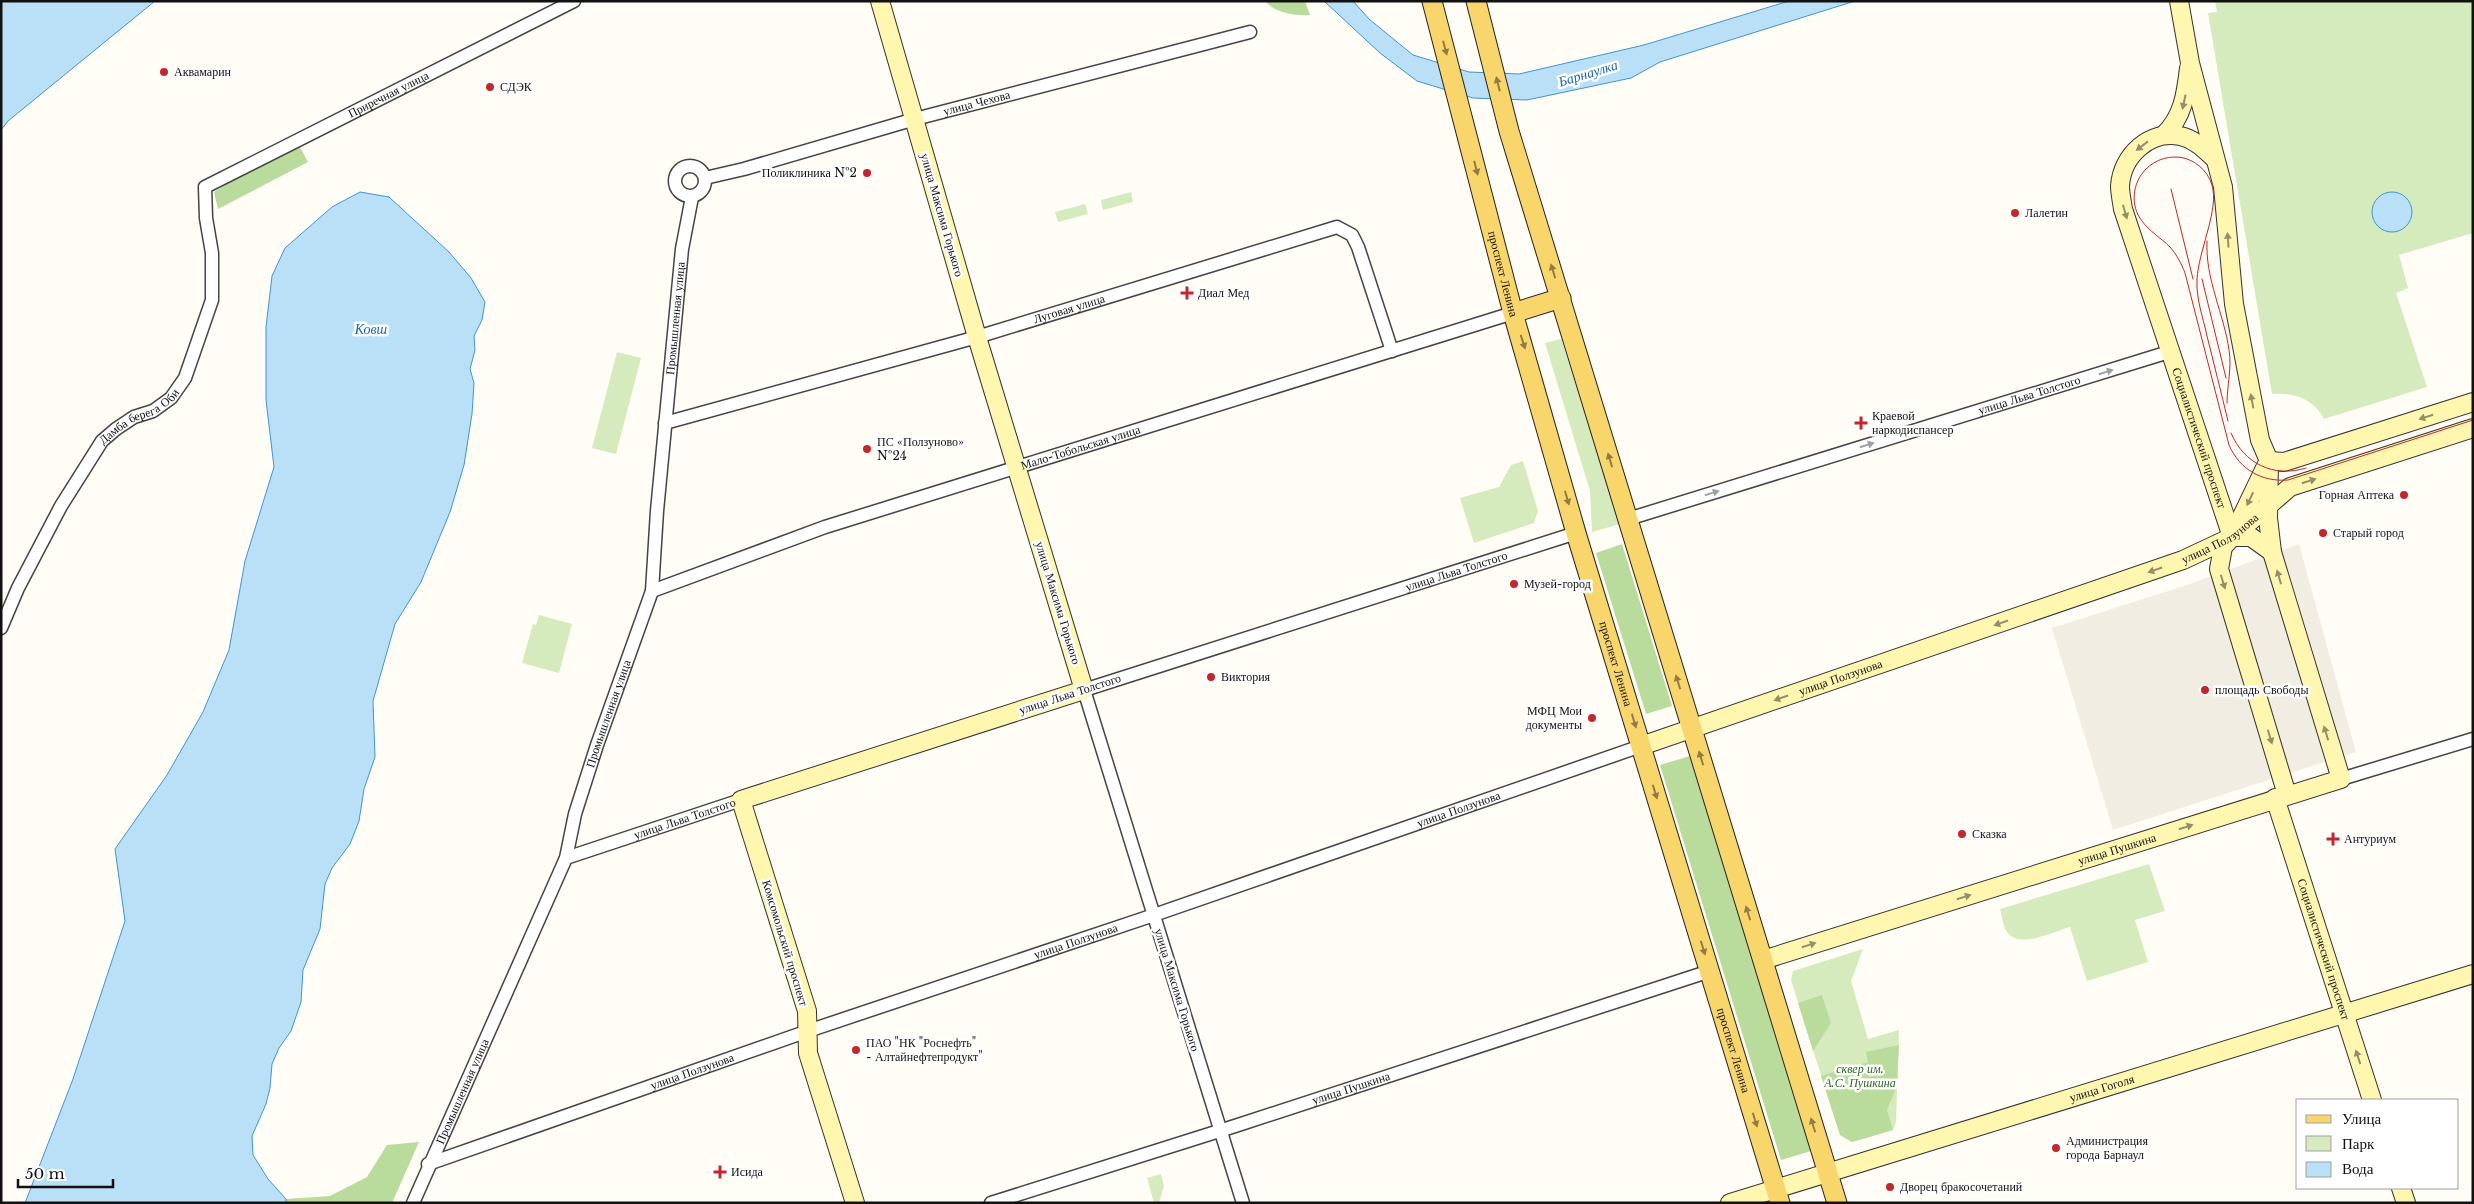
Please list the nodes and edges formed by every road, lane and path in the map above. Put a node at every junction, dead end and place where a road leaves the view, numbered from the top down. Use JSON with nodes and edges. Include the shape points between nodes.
{"nodes":[{"id":1,"x":574,"y":1,"type":"edge"},
{"id":2,"x":880,"y":1,"type":"edge"},
{"id":3,"x":1432,"y":1,"type":"edge"},
{"id":4,"x":2179,"y":1,"type":"edge"},
{"id":5,"x":1478,"y":7,"type":"edge"},
{"id":6,"x":1250,"y":32,"type":"dead end"},
{"id":7,"x":2190,"y":62,"type":"junction"},
{"id":8,"x":914,"y":119,"type":"junction"},
{"id":9,"x":2164,"y":135,"type":"junction"},
{"id":10,"x":2215,"y":159,"type":"junction"},
{"id":11,"x":705,"y":178,"type":"junction"},
{"id":12,"x":204,"y":187,"type":"joint"},
{"id":13,"x":692,"y":196,"type":"junction"},
{"id":14,"x":1561,"y":298,"type":"junction"},
{"id":15,"x":1513,"y":313,"type":"junction"},
{"id":16,"x":976,"y":337,"type":"junction"},
{"id":17,"x":1392,"y":351,"type":"junction"},
{"id":18,"x":2172,"y":351,"type":"junction"},
{"id":19,"x":2473,"y":402,"type":"edge"},
{"id":20,"x":665,"y":423,"type":"junction"},
{"id":21,"x":2473,"y":428,"type":"edge"},
{"id":22,"x":2272,"y":457,"type":"junction"},
{"id":23,"x":1017,"y":468,"type":"junction"},
{"id":24,"x":2268,"y":506,"type":"junction"},
{"id":25,"x":1628,"y":519,"type":"junction"},
{"id":26,"x":1576,"y":533,"type":"junction"},
{"id":27,"x":2232,"y":537,"type":"junction"},
{"id":28,"x":2272,"y":552,"type":"junction"},
{"id":29,"x":652,"y":591,"type":"junction"},
{"id":30,"x":1,"y":628,"type":"edge"},
{"id":31,"x":1084,"y":690,"type":"junction"},
{"id":32,"x":1692,"y":729,"type":"junction"},
{"id":33,"x":2473,"y":739,"type":"edge"},
{"id":34,"x":1641,"y":746,"type":"junction"},
{"id":35,"x":2341,"y":779,"type":"junction"},
{"id":36,"x":2281,"y":796,"type":"junction"},
{"id":37,"x":740,"y":800,"type":"junction"},
{"id":38,"x":566,"y":858,"type":"junction"},
{"id":39,"x":1154,"y":915,"type":"junction"},
{"id":40,"x":1763,"y":960,"type":"junction"},
{"id":41,"x":1710,"y":971,"type":"junction"},
{"id":42,"x":2473,"y":974,"type":"edge"},
{"id":43,"x":2344,"y":1014,"type":"junction"},
{"id":44,"x":808,"y":1031,"type":"junction"},
{"id":45,"x":2372,"y":1099,"type":"edge"},
{"id":46,"x":1220,"y":1131,"type":"junction"},
{"id":47,"x":428,"y":1164,"type":"junction"},
{"id":48,"x":1828,"y":1172,"type":"junction"},
{"id":49,"x":2401,"y":1189,"type":"edge"},
{"id":50,"x":1778,"y":1196,"type":"edge"},
{"id":51,"x":413,"y":1203,"type":"edge"},
{"id":52,"x":855,"y":1203,"type":"edge"},
{"id":53,"x":991,"y":1203,"type":"edge"},
{"id":54,"x":1243,"y":1203,"type":"edge"},
{"id":55,"x":1730,"y":1203,"type":"edge"},
{"id":56,"x":1837,"y":1203,"type":"edge"},
{"id":57,"x":2406,"y":1203,"type":"edge"}],
"edges":[{"from":1,"to":12,"type":"street","name":"Приречная улица"},
{"from":2,"to":8,"type":"street","name":"улица Максима Горького"},
{"from":3,"to":15,"type":"main road","name":"проспект Ленина","one_way":true},
{"from":4,"to":7,"type":"street"},
{"from":14,"to":5,"type":"main road","one_way":true,"via":[[1509,131]]},
{"from":6,"to":8,"type":"street","name":"улица Чехова"},
{"from":7,"to":9,"type":"street","one_way":true,"via":[[2182,110],[2174,126]]},
{"from":7,"to":10,"type":"street"},
{"from":8,"to":11,"type":"street","name":"улица Чехова"},
{"from":8,"to":16,"type":"street","name":"улица Максима Горького"},
{"from":9,"to":10,"type":"street","via":[[2181,136],[2198,144]]},
{"from":9,"to":18,"type":"street","name":"Социалистический проспект","one_way":true,"via":[[2151,138],[2136,150],[2126,165],[2120,186],[2123,209]]},
{"from":22,"to":10,"type":"street","one_way":true,"via":[[2234,304],[2226,209]]},
{"from":11,"to":13,"type":"street","via":[[702,192]]},
{"from":11,"to":13,"type":"street","via":[[700,169],[691,166],[678,172],[674,182],[676,189],[683,195]]},
{"from":12,"to":30,"type":"street","name":"Дамба берега Оби","via":[[213,270],[212,300],[185,378],[171,398],[153,411],[134,417],[102,441],[61,506]]},
{"from":13,"to":20,"type":"street","name":"Промышленная улица","via":[[682,248]]},
{"from":14,"to":15,"type":"main road"},
{"from":25,"to":14,"type":"main road","one_way":true},
{"from":15,"to":17,"type":"street","name":"Мало-Тобольская улица"},
{"from":15,"to":26,"type":"main road","name":"проспект Ленина","one_way":true},
{"from":16,"to":17,"type":"street","name":"Луговая улица","via":[[1337,227],[1352,235],[1358,247]]},
{"from":16,"to":20,"type":"street","name":"Луговая улица"},
{"from":16,"to":23,"type":"street","name":"улица Максима Горького"},
{"from":17,"to":23,"type":"street","name":"Мало-Тобольская улица"},
{"from":25,"to":18,"type":"street","name":"улица Льва Толстого","one_way":true},
{"from":18,"to":27,"type":"street","name":"Социалистический проспект"},
{"from":19,"to":22,"type":"street","one_way":true},
{"from":20,"to":29,"type":"street","name":"Промышленная улица"},
{"from":24,"to":21,"type":"street","name":"улица Ползунова","one_way":true,"via":[[2290,487]]},
{"from":22,"to":24,"type":"street"},
{"from":22,"to":27,"type":"street","one_way":true},
{"from":23,"to":29,"type":"street","name":"Мало-Тобольская улица","via":[[825,528]]},
{"from":23,"to":31,"type":"street","name":"улица Максима Горького"},
{"from":24,"to":27,"type":"street","name":"улица Ползунова"},
{"from":24,"to":28,"type":"street"},
{"from":32,"to":25,"type":"main road","one_way":true},
{"from":26,"to":31,"type":"street","name":"улица Льва Толстого"},
{"from":26,"to":34,"type":"main road","name":"проспект Ленина","one_way":true},
{"from":27,"to":28,"type":"street","via":[[2251,538]]},
{"from":27,"to":32,"type":"street","name":"улица Ползунова","one_way":true,"via":[[2183,560]]},
{"from":27,"to":36,"type":"street","name":"Социалистический проспект","one_way":true,"via":[[2223,547],[2219,569]]},
{"from":35,"to":28,"type":"street","one_way":true},
{"from":29,"to":38,"type":"street","name":"Промышленная улица","via":[[597,745],[575,814]]},
{"from":31,"to":37,"type":"street","name":"улица Льва Толстого"},
{"from":31,"to":39,"type":"street","name":"улица Максима Горького"},
{"from":32,"to":34,"type":"street","name":"улица Ползунова"},
{"from":40,"to":32,"type":"main road","one_way":true},
{"from":33,"to":35,"type":"street","name":"улица Пушкина"},
{"from":34,"to":39,"type":"street","name":"улица Ползунова"},
{"from":34,"to":41,"type":"main road","name":"проспект Ленина","one_way":true},
{"from":35,"to":36,"type":"street","name":"улица Пушкина"},
{"from":40,"to":36,"type":"street","name":"улица Пушкина","one_way":true},
{"from":36,"to":43,"type":"street","name":"Социалистический проспект"},
{"from":37,"to":38,"type":"street","name":"улица Льва Толстого"},
{"from":37,"to":44,"type":"street","name":"Комсомольский проспект","via":[[807,1011]]},
{"from":38,"to":47,"type":"street","name":"Промышленная улица"},
{"from":39,"to":44,"type":"street","name":"улица Ползунова"},
{"from":39,"to":46,"type":"street","name":"улица Максима Горького"},
{"from":48,"to":40,"type":"main road","one_way":true},
{"from":41,"to":46,"type":"street","name":"улица Пушкина"},
{"from":41,"to":50,"type":"main road","name":"проспект Ленина","one_way":true},
{"from":42,"to":43,"type":"street","name":"улица Гоголя"},
{"from":45,"to":43,"type":"street","name":"Социалистический проспект","one_way":true},
{"from":43,"to":48,"type":"street","name":"улица Гоголя"},
{"from":44,"to":47,"type":"street","name":"улица Ползунова"},
{"from":44,"to":52,"type":"street","name":"Комсомольский проспект","via":[[808,1053]]},
{"from":46,"to":53,"type":"street","name":"улица Пушкина"},
{"from":46,"to":54,"type":"street","name":"улица Максима Горького"},
{"from":47,"to":51,"type":"street","name":"Промышленная улица"},
{"from":48,"to":50,"type":"street","name":"улица Гоголя"},
{"from":48,"to":56,"type":"main road"},
{"from":49,"to":57,"type":"street"},
{"from":50,"to":55,"type":"street","name":"улица Гоголя"}]}
